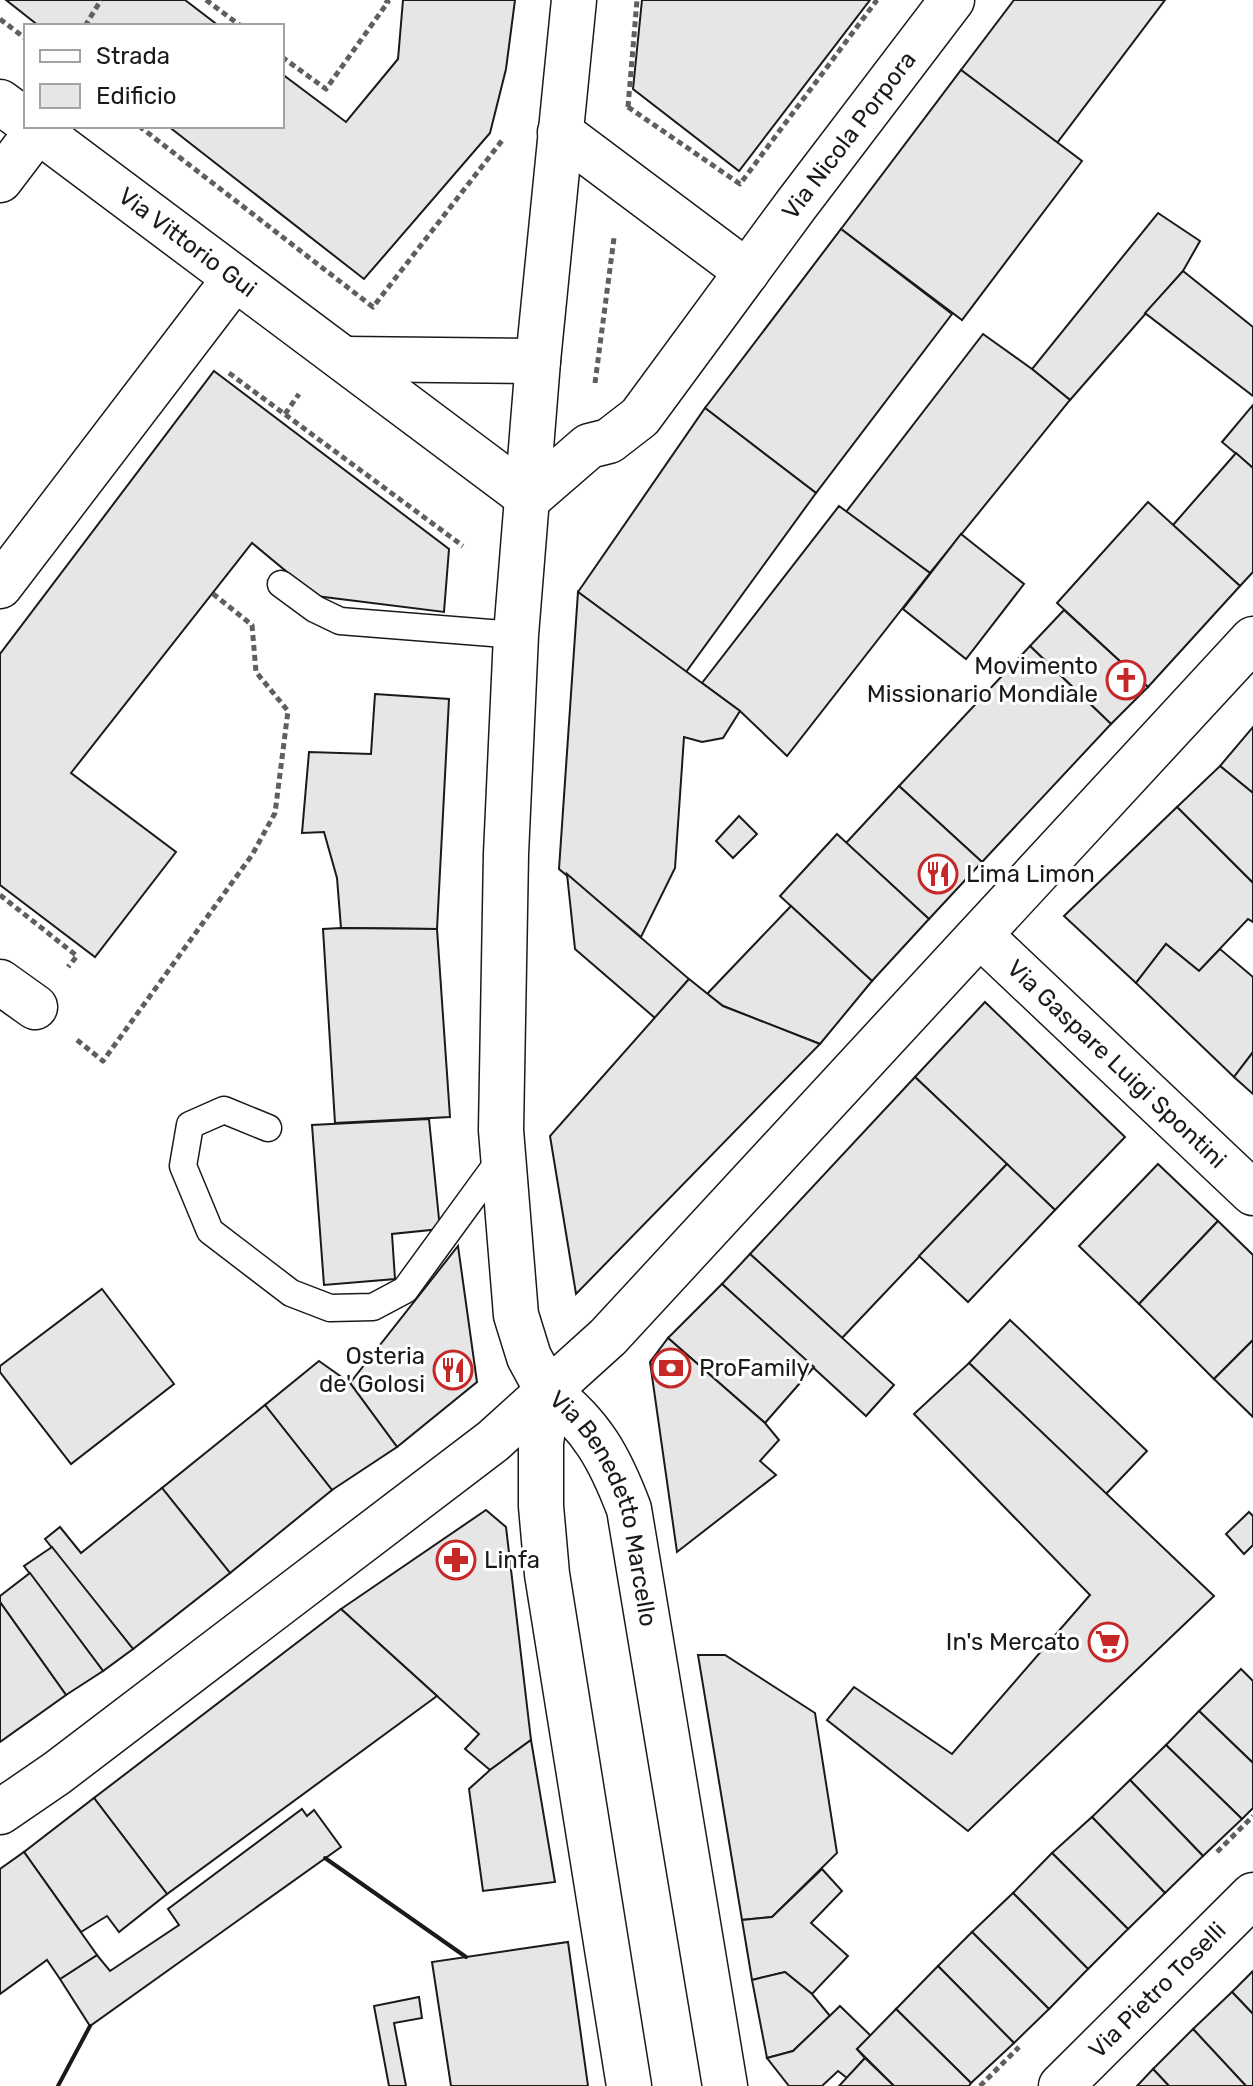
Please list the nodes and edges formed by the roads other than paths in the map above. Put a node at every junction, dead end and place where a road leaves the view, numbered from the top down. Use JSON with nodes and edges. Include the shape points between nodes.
{"nodes":[{"id":1,"x":574,"y":0,"type":"edge"},
{"id":2,"x":952,"y":0,"type":"edge"},
{"id":3,"x":0,"y":102,"type":"edge"},
{"id":4,"x":24,"y":120,"type":"edge"},
{"id":5,"x":31,"y":128,"type":"edge"},
{"id":6,"x":35,"y":128,"type":"edge"},
{"id":7,"x":560,"y":132,"type":"junction"},
{"id":8,"x":0,"y":180,"type":"edge"},
{"id":9,"x":747,"y":272,"type":"junction"},
{"id":10,"x":235,"y":278,"type":"junction"},
{"id":11,"x":344,"y":359,"type":"junction"},
{"id":12,"x":538,"y":361,"type":"junction"},
{"id":13,"x":529,"y":498,"type":"junction"},
{"id":14,"x":281,"y":584,"type":"dead end"},
{"id":15,"x":0,"y":586,"type":"edge"},
{"id":16,"x":516,"y":635,"type":"junction"},
{"id":17,"x":1253,"y":639,"type":"edge"},
{"id":18,"x":980,"y":935,"type":"junction"},
{"id":19,"x":0,"y":982,"type":"edge"},
{"id":20,"x":35,"y":1007,"type":"road end"},
{"id":21,"x":268,"y":1128,"type":"dead end"},
{"id":22,"x":502,"y":1157,"type":"junction"},
{"id":23,"x":1253,"y":1193,"type":"edge"},
{"id":24,"x":548,"y":1392,"type":"junction"},
{"id":25,"x":0,"y":1812,"type":"edge"},
{"id":26,"x":1253,"y":1895,"type":"edge"},
{"id":27,"x":629,"y":2086,"type":"edge"},
{"id":28,"x":725,"y":2086,"type":"edge"},
{"id":29,"x":1061,"y":2086,"type":"edge"}],
"edges":[{"from":1,"to":7,"type":"street"},
{"from":2,"to":9,"type":"street","name":"Via Nicola Porpora"},
{"from":3,"to":4,"type":"street","name":"Via Vittorio Gui"},
{"from":5,"to":8,"type":"street"},
{"from":6,"to":10,"type":"street","name":"Via Vittorio Gui"},
{"from":7,"to":9,"type":"street"},
{"from":7,"to":12,"type":"street"},
{"from":9,"to":13,"type":"street","name":"Via Nicola Porpora","via":[[640,417],[609,441],[589,446]]},
{"from":10,"to":11,"type":"street","name":"Via Vittorio Gui"},
{"from":10,"to":15,"type":"street"},
{"from":11,"to":12,"type":"street"},
{"from":11,"to":13,"type":"street","name":"Via Vittorio Gui"},
{"from":12,"to":13,"type":"street"},
{"from":13,"to":16,"type":"street"},
{"from":14,"to":16,"type":"lane","via":[[340,621]]},
{"from":16,"to":22,"type":"street","via":[[506,854]]},
{"from":17,"to":18,"type":"street"},
{"from":18,"to":23,"type":"street","name":"Via Gaspare Luigi Spontini"},
{"from":18,"to":24,"type":"street","via":[[608,1337]]},
{"from":19,"to":20,"type":"street"},
{"from":21,"to":22,"type":"lane","via":[[224,1110],[190,1125],[183,1166],[210,1231],[291,1293],[330,1308],[373,1307],[405,1290]]},
{"from":22,"to":24,"type":"street","via":[[516,1315],[529,1357]]},
{"from":24,"to":25,"type":"street","via":[[468,1460]]},
{"from":24,"to":27,"type":"street","name":"Via Benedetto Marcello","via":[[541,1443],[547,1574]]},
{"from":24,"to":28,"type":"street","name":"Via Benedetto Marcello","via":[[576,1413],[596,1440],[629,1509]]},
{"from":26,"to":29,"type":"street","name":"Via Pietro Toselli"}]}
